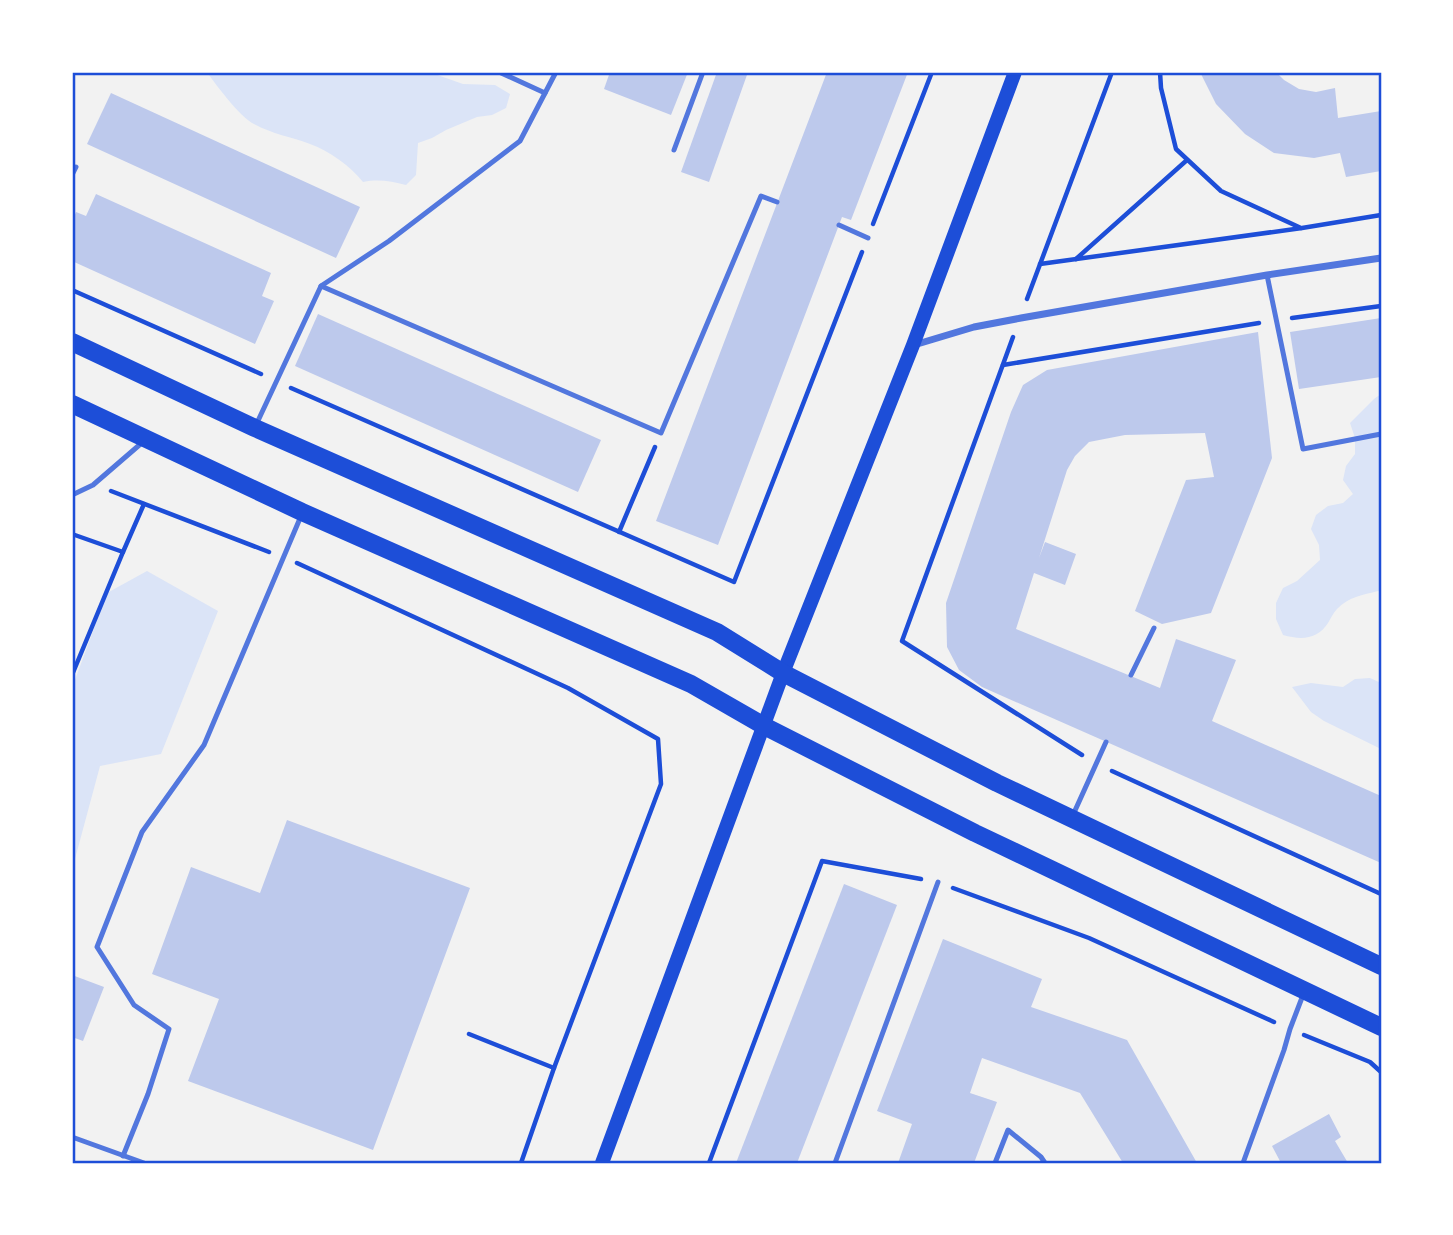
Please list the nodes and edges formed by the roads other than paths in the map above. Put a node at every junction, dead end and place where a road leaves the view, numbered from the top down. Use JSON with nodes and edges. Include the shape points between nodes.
{"nodes":[{"id":1,"x":499,"y":72,"type":"edge"},
{"id":2,"x":556,"y":72,"type":"edge"},
{"id":3,"x":702,"y":72,"type":"edge"},
{"id":4,"x":1016,"y":72,"type":"edge"},
{"id":5,"x":545,"y":93,"type":"junction"},
{"id":6,"x":674,"y":150,"type":"dead end"},
{"id":7,"x":76,"y":167,"type":"dead end"},
{"id":8,"x":72,"y":175,"type":"edge"},
{"id":9,"x":777,"y":202,"type":"dead end"},
{"id":10,"x":839,"y":225,"type":"dead end"},
{"id":11,"x":867,"y":237,"type":"road end"},
{"id":12,"x":1381,"y":258,"type":"edge"},
{"id":13,"x":1267,"y":275,"type":"junction"},
{"id":14,"x":321,"y":286,"type":"junction"},
{"id":15,"x":72,"y":342,"type":"edge"},
{"id":16,"x":913,"y":345,"type":"junction"},
{"id":17,"x":72,"y":404,"type":"edge"},
{"id":18,"x":255,"y":428,"type":"junction"},
{"id":19,"x":1381,"y":434,"type":"edge"},
{"id":20,"x":147,"y":439,"type":"junction"},
{"id":21,"x":72,"y":495,"type":"edge"},
{"id":22,"x":302,"y":512,"type":"junction"},
{"id":23,"x":1154,"y":628,"type":"dead end"},
{"id":24,"x":783,"y":673,"type":"junction"},
{"id":25,"x":1131,"y":675,"type":"dead end"},
{"id":26,"x":764,"y":726,"type":"junction"},
{"id":27,"x":1106,"y":742,"type":"dead end"},
{"id":28,"x":1072,"y":818,"type":"junction"},
{"id":29,"x":938,"y":883,"type":"road end"},
{"id":30,"x":1381,"y":966,"type":"edge"},
{"id":31,"x":1304,"y":991,"type":"junction"},
{"id":32,"x":1381,"y":1027,"type":"edge"},
{"id":33,"x":72,"y":1137,"type":"edge"},
{"id":34,"x":123,"y":1156,"type":"junction"},
{"id":35,"x":144,"y":1163,"type":"edge"},
{"id":36,"x":602,"y":1163,"type":"edge"},
{"id":37,"x":835,"y":1163,"type":"edge"},
{"id":38,"x":995,"y":1163,"type":"edge"},
{"id":39,"x":1045,"y":1163,"type":"edge"},
{"id":40,"x":1243,"y":1163,"type":"edge"}],
"edges":[{"from":1,"to":5,"type":"lane"},
{"from":2,"to":5,"type":"lane"},
{"from":3,"to":6,"type":"lane"},
{"from":4,"to":16,"type":"main road"},
{"from":5,"to":14,"type":"lane","via":[[520,141],[389,241]]},
{"from":7,"to":8,"type":"lane"},
{"from":9,"to":14,"type":"lane","via":[[761,196],[661,433]]},
{"from":10,"to":11,"type":"lane"},
{"from":12,"to":13,"type":"street"},
{"from":13,"to":16,"type":"street","via":[[974,327]]},
{"from":13,"to":19,"type":"lane","via":[[1303,449]]},
{"from":14,"to":18,"type":"lane"},
{"from":15,"to":18,"type":"main road"},
{"from":16,"to":24,"type":"main road"},
{"from":17,"to":20,"type":"main road"},
{"from":18,"to":24,"type":"main road","via":[[717,632]]},
{"from":20,"to":21,"type":"lane","via":[[93,485]]},
{"from":20,"to":22,"type":"main road"},
{"from":22,"to":26,"type":"main road","via":[[691,684]]},
{"from":22,"to":34,"type":"lane","via":[[204,745],[142,832],[97,947],[134,1005],[169,1029]]},
{"from":23,"to":25,"type":"lane"},
{"from":24,"to":26,"type":"main road"},
{"from":24,"to":28,"type":"main road"},
{"from":26,"to":31,"type":"main road"},
{"from":26,"to":36,"type":"main road"},
{"from":27,"to":28,"type":"lane"},
{"from":28,"to":30,"type":"main road"},
{"from":29,"to":37,"type":"lane"},
{"from":31,"to":32,"type":"main road"},
{"from":31,"to":40,"type":"lane"},
{"from":33,"to":34,"type":"lane"},
{"from":34,"to":35,"type":"lane"},
{"from":38,"to":39,"type":"lane","via":[[1008,1130]]}]}
